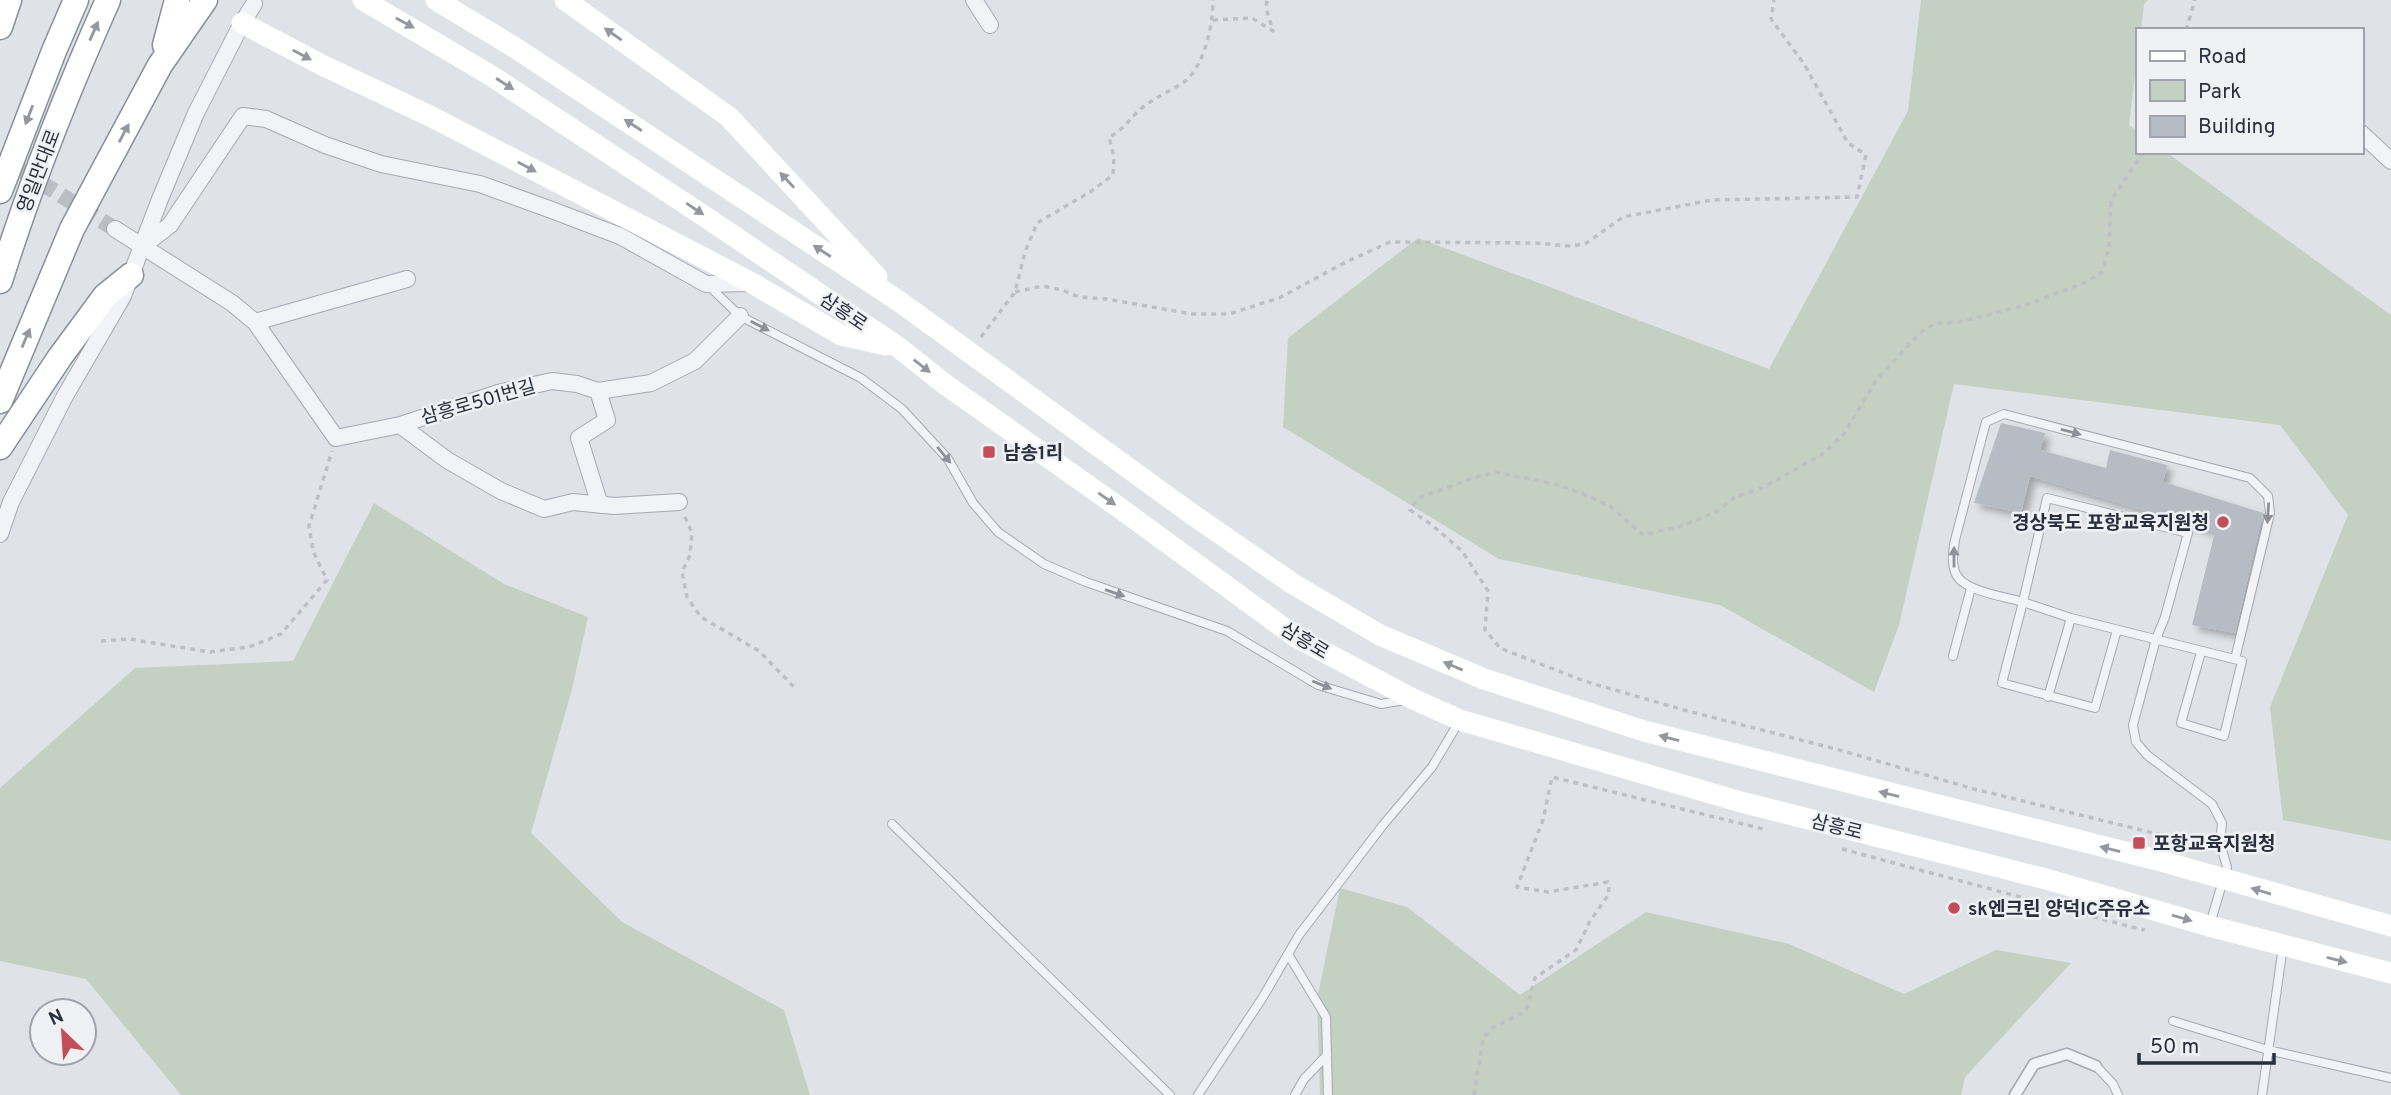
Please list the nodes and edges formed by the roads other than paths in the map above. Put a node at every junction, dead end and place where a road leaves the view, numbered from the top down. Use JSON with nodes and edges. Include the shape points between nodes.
{"nodes":[{"id":1,"x":9,"y":0,"type":"edge"},
{"id":2,"x":76,"y":0,"type":"edge"},
{"id":3,"x":108,"y":0,"type":"edge"},
{"id":4,"x":177,"y":0,"type":"edge"},
{"id":5,"x":205,"y":0,"type":"edge"},
{"id":6,"x":363,"y":0,"type":"edge"},
{"id":7,"x":436,"y":0,"type":"edge"},
{"id":8,"x":565,"y":0,"type":"edge"},
{"id":9,"x":974,"y":0,"type":"edge"},
{"id":10,"x":254,"y":4,"type":"dead end"},
{"id":11,"x":242,"y":23,"type":"junction"},
{"id":12,"x":990,"y":25,"type":"dead end"},
{"id":13,"x":0,"y":27,"type":"edge"},
{"id":14,"x":160,"y":65,"type":"junction"},
{"id":15,"x":2363,"y":135,"type":"edge"},
{"id":16,"x":2391,"y":161,"type":"edge"},
{"id":17,"x":0,"y":191,"type":"edge"},
{"id":18,"x":115,"y":229,"type":"tunnel mouth"},
{"id":19,"x":142,"y":246,"type":"junction"},
{"id":20,"x":131,"y":275,"type":"junction"},
{"id":21,"x":407,"y":279,"type":"dead end"},
{"id":22,"x":0,"y":281,"type":"edge"},
{"id":23,"x":752,"y":283,"type":"junction"},
{"id":24,"x":706,"y":284,"type":"junction"},
{"id":25,"x":900,"y":302,"type":"junction"},
{"id":26,"x":740,"y":316,"type":"junction"},
{"id":27,"x":255,"y":322,"type":"junction"},
{"id":28,"x":898,"y":347,"type":"junction"},
{"id":29,"x":598,"y":391,"type":"junction"},
{"id":30,"x":0,"y":401,"type":"edge"},
{"id":31,"x":400,"y":425,"type":"junction"},
{"id":32,"x":0,"y":447,"type":"edge"},
{"id":33,"x":679,"y":502,"type":"road end"},
{"id":34,"x":600,"y":505,"type":"junction"},
{"id":35,"x":0,"y":534,"type":"edge"},
{"id":36,"x":1971,"y":588,"type":"junction"},
{"id":37,"x":2023,"y":602,"type":"junction"},
{"id":38,"x":2071,"y":618,"type":"junction"},
{"id":39,"x":2117,"y":630,"type":"junction"},
{"id":40,"x":2156,"y":639,"type":"junction"},
{"id":41,"x":2202,"y":652,"type":"junction"},
{"id":42,"x":1953,"y":656,"type":"dead end"},
{"id":43,"x":2235,"y":659,"type":"junction"},
{"id":44,"x":2048,"y":697,"type":"junction"},
{"id":45,"x":1413,"y":699,"type":"junction"},
{"id":46,"x":1460,"y":720,"type":"junction"},
{"id":47,"x":892,"y":824,"type":"dead end"},
{"id":48,"x":2223,"y":880,"type":"junction"},
{"id":49,"x":2209,"y":926,"type":"junction"},
{"id":50,"x":2391,"y":926,"type":"edge"},
{"id":51,"x":2283,"y":946,"type":"junction"},
{"id":52,"x":1288,"y":954,"type":"junction"},
{"id":53,"x":2391,"y":973,"type":"edge"},
{"id":54,"x":2173,"y":1021,"type":"dead end"},
{"id":55,"x":2269,"y":1050,"type":"junction"},
{"id":56,"x":1327,"y":1055,"type":"junction"},
{"id":57,"x":2095,"y":1066,"type":"joint"},
{"id":58,"x":2391,"y":1078,"type":"edge"},
{"id":59,"x":1170,"y":1095,"type":"edge"},
{"id":60,"x":1198,"y":1095,"type":"edge"},
{"id":61,"x":1295,"y":1095,"type":"edge"},
{"id":62,"x":1328,"y":1095,"type":"edge"},
{"id":63,"x":2015,"y":1095,"type":"edge"},
{"id":64,"x":2118,"y":1095,"type":"edge"},
{"id":65,"x":2262,"y":1095,"type":"edge"}],
"edges":[{"from":1,"to":13,"type":"highway"},
{"from":2,"to":17,"type":"highway","name":"영일만대로","one_way":true},
{"from":22,"to":3,"type":"highway","name":"영일만대로","one_way":true,"via":[[23,207]]},
{"from":4,"to":14,"type":"highway"},
{"from":5,"to":14,"type":"highway"},
{"from":6,"to":28,"type":"main road","name":"삼흥로","one_way":true,"via":[[490,75]]},
{"from":25,"to":7,"type":"main road","name":"삼흥로","one_way":true},
{"from":25,"to":8,"type":"main road","one_way":true,"via":[[729,117]]},
{"from":9,"to":12,"type":"street"},
{"from":10,"to":11,"type":"street"},
{"from":11,"to":19,"type":"street","via":[[196,113]]},
{"from":11,"to":23,"type":"main road","one_way":true},
{"from":30,"to":14,"type":"highway","one_way":true,"via":[[72,229]]},
{"from":15,"to":16,"type":"street"},
{"from":18,"to":19,"type":"street"},
{"from":19,"to":20,"type":"street"},
{"from":19,"to":24,"type":"street","via":[[170,225],[243,116],[267,119],[382,164],[480,184],[550,209],[621,236]]},
{"from":19,"to":27,"type":"street"},
{"from":20,"to":32,"type":"highway","via":[[105,296]]},
{"from":20,"to":35,"type":"street","via":[[17,490]]},
{"from":21,"to":27,"type":"street"},
{"from":23,"to":24,"type":"street"},
{"from":23,"to":28,"type":"main road","via":[[841,335]]},
{"from":24,"to":26,"type":"lane"},
{"from":48,"to":25,"type":"main road","name":"삼흥로","one_way":true,"via":[[1644,731],[1484,679],[1380,635],[1293,584],[1186,510]]},
{"from":26,"to":29,"type":"street","name":"삼흥로501번길","via":[[695,361],[651,383]]},
{"from":26,"to":45,"type":"lane","one_way":true,"via":[[861,378],[902,409],[948,458],[973,503],[998,532],[1044,564],[1227,631],[1318,685],[1381,704]]},
{"from":27,"to":31,"type":"street","name":"삼흥로501번길","via":[[336,438]]},
{"from":28,"to":45,"type":"main road","name":"삼흥로","one_way":true,"via":[[1296,638]]},
{"from":29,"to":31,"type":"street","name":"삼흥로501번길","via":[[552,381]]},
{"from":29,"to":34,"type":"street","via":[[607,420],[579,438]]},
{"from":31,"to":34,"type":"street","name":"삼흥로501번길","via":[[447,460],[544,509],[573,502]]},
{"from":33,"to":34,"type":"street","name":"삼흥로501번길"},
{"from":36,"to":37,"type":"lane"},
{"from":36,"to":42,"type":"lane"},
{"from":36,"to":43,"type":"lane","one_way":true,"via":[[1956,576],[1952,559],[1955,540],[1986,422],[2004,414],[2250,478],[2268,496],[2270,513]]},
{"from":37,"to":38,"type":"lane"},
{"from":37,"to":40,"type":"lane","via":[[2047,498],[2188,533]]},
{"from":37,"to":44,"type":"lane","via":[[2002,683]]},
{"from":38,"to":39,"type":"lane"},
{"from":38,"to":44,"type":"lane"},
{"from":39,"to":40,"type":"lane"},
{"from":39,"to":44,"type":"lane","via":[[2095,708]]},
{"from":40,"to":41,"type":"lane"},
{"from":40,"to":48,"type":"lane","via":[[2133,725],[2136,742],[2211,804],[2222,822],[2220,843],[2227,867]]},
{"from":41,"to":43,"type":"lane"},
{"from":41,"to":43,"type":"lane","via":[[2181,723],[2224,736],[2242,660]]},
{"from":45,"to":46,"type":"main road","name":"삼흥로"},
{"from":46,"to":49,"type":"main road","name":"삼흥로","one_way":true,"via":[[1741,802],[2046,879]]},
{"from":46,"to":52,"type":"lane","via":[[1432,766]]},
{"from":47,"to":59,"type":"lane"},
{"from":48,"to":49,"type":"lane"},
{"from":50,"to":48,"type":"main road","name":"삼흥로","one_way":true},
{"from":49,"to":51,"type":"main road","name":"삼흥로"},
{"from":51,"to":53,"type":"main road","name":"삼흥로","one_way":true},
{"from":51,"to":55,"type":"lane"},
{"from":52,"to":56,"type":"lane","via":[[1326,1017]]},
{"from":52,"to":60,"type":"lane"},
{"from":54,"to":55,"type":"lane"},
{"from":55,"to":58,"type":"lane"},
{"from":55,"to":65,"type":"lane"},
{"from":56,"to":61,"type":"lane"},
{"from":56,"to":62,"type":"lane"},
{"from":57,"to":63,"type":"street","via":[[2067,1054],[2034,1064]]},
{"from":57,"to":64,"type":"lane"}]}
